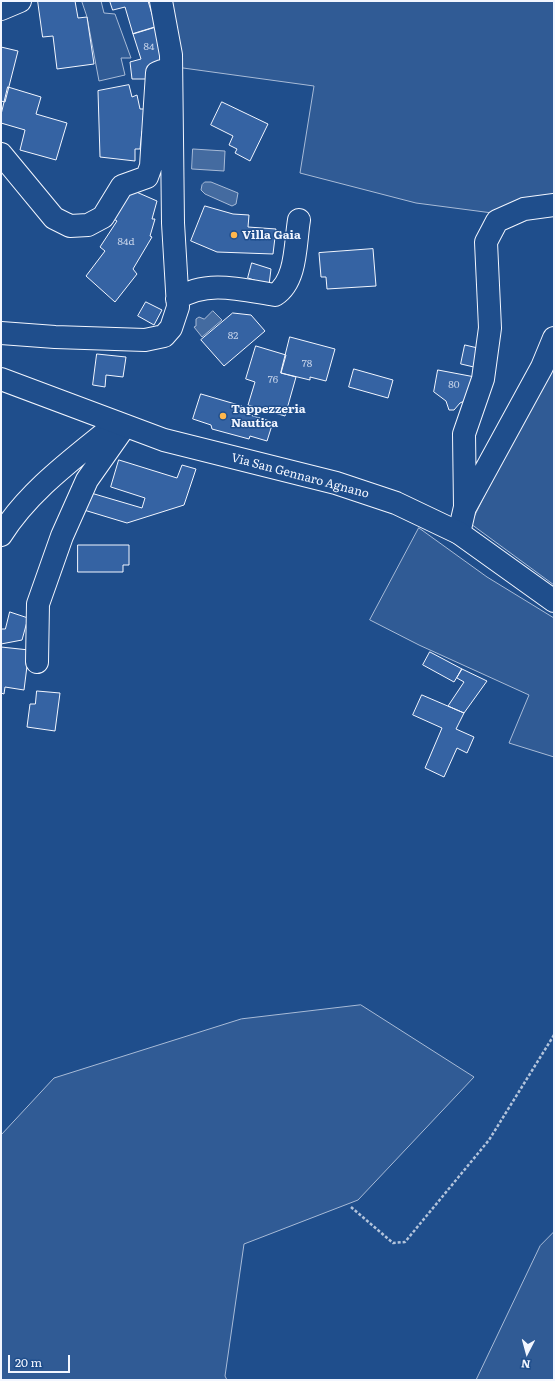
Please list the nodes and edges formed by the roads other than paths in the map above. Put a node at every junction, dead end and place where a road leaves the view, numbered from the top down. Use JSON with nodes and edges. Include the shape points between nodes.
{"nodes":[{"id":1,"x":20,"y":1,"type":"edge"},
{"id":2,"x":161,"y":1,"type":"edge"},
{"id":3,"x":1,"y":9,"type":"edge"},
{"id":4,"x":171,"y":69,"type":"junction"},
{"id":5,"x":1,"y":154,"type":"edge"},
{"id":6,"x":554,"y":205,"type":"edge"},
{"id":7,"x":299,"y":220,"type":"dead end"},
{"id":8,"x":177,"y":299,"type":"junction"},
{"id":9,"x":1,"y":333,"type":"edge"},
{"id":10,"x":554,"y":338,"type":"edge"},
{"id":11,"x":1,"y":379,"type":"edge"},
{"id":12,"x":121,"y":424,"type":"junction"},
{"id":13,"x":465,"y":507,"type":"junction"},
{"id":14,"x":459,"y":533,"type":"junction"},
{"id":15,"x":1,"y":535,"type":"edge"},
{"id":16,"x":554,"y":602,"type":"edge"},
{"id":17,"x":37,"y":662,"type":"dead end"}],
"edges":[{"from":1,"to":3,"type":"street"},
{"from":2,"to":4,"type":"street","via":[[171,55]]},
{"from":4,"to":5,"type":"street","via":[[157,73],[151,166],[147,177],[122,186],[103,217],[88,225],[70,226],[54,218]]},
{"from":4,"to":8,"type":"street"},
{"from":6,"to":13,"type":"street","via":[[524,209],[496,221],[486,242],[490,328],[483,379],[464,434]]},
{"from":7,"to":8,"type":"street","via":[[290,276],[282,290],[275,295],[214,287],[189,291]]},
{"from":8,"to":9,"type":"street","via":[[178,307],[171,328],[164,336],[145,340]]},
{"from":10,"to":13,"type":"street","via":[[542,367]]},
{"from":11,"to":12,"type":"street","name":"Via San Gennaro Agnano"},
{"from":12,"to":14,"type":"street","name":"Via San Gennaro Agnano","via":[[164,440],[336,483],[396,503]]},
{"from":12,"to":15,"type":"street","via":[[46,482],[12,517]]},
{"from":12,"to":17,"type":"street","via":[[87,480],[62,536],[38,604]]},
{"from":13,"to":14,"type":"street"},
{"from":14,"to":16,"type":"street","name":"Via San Gennaro Agnano"}]}
